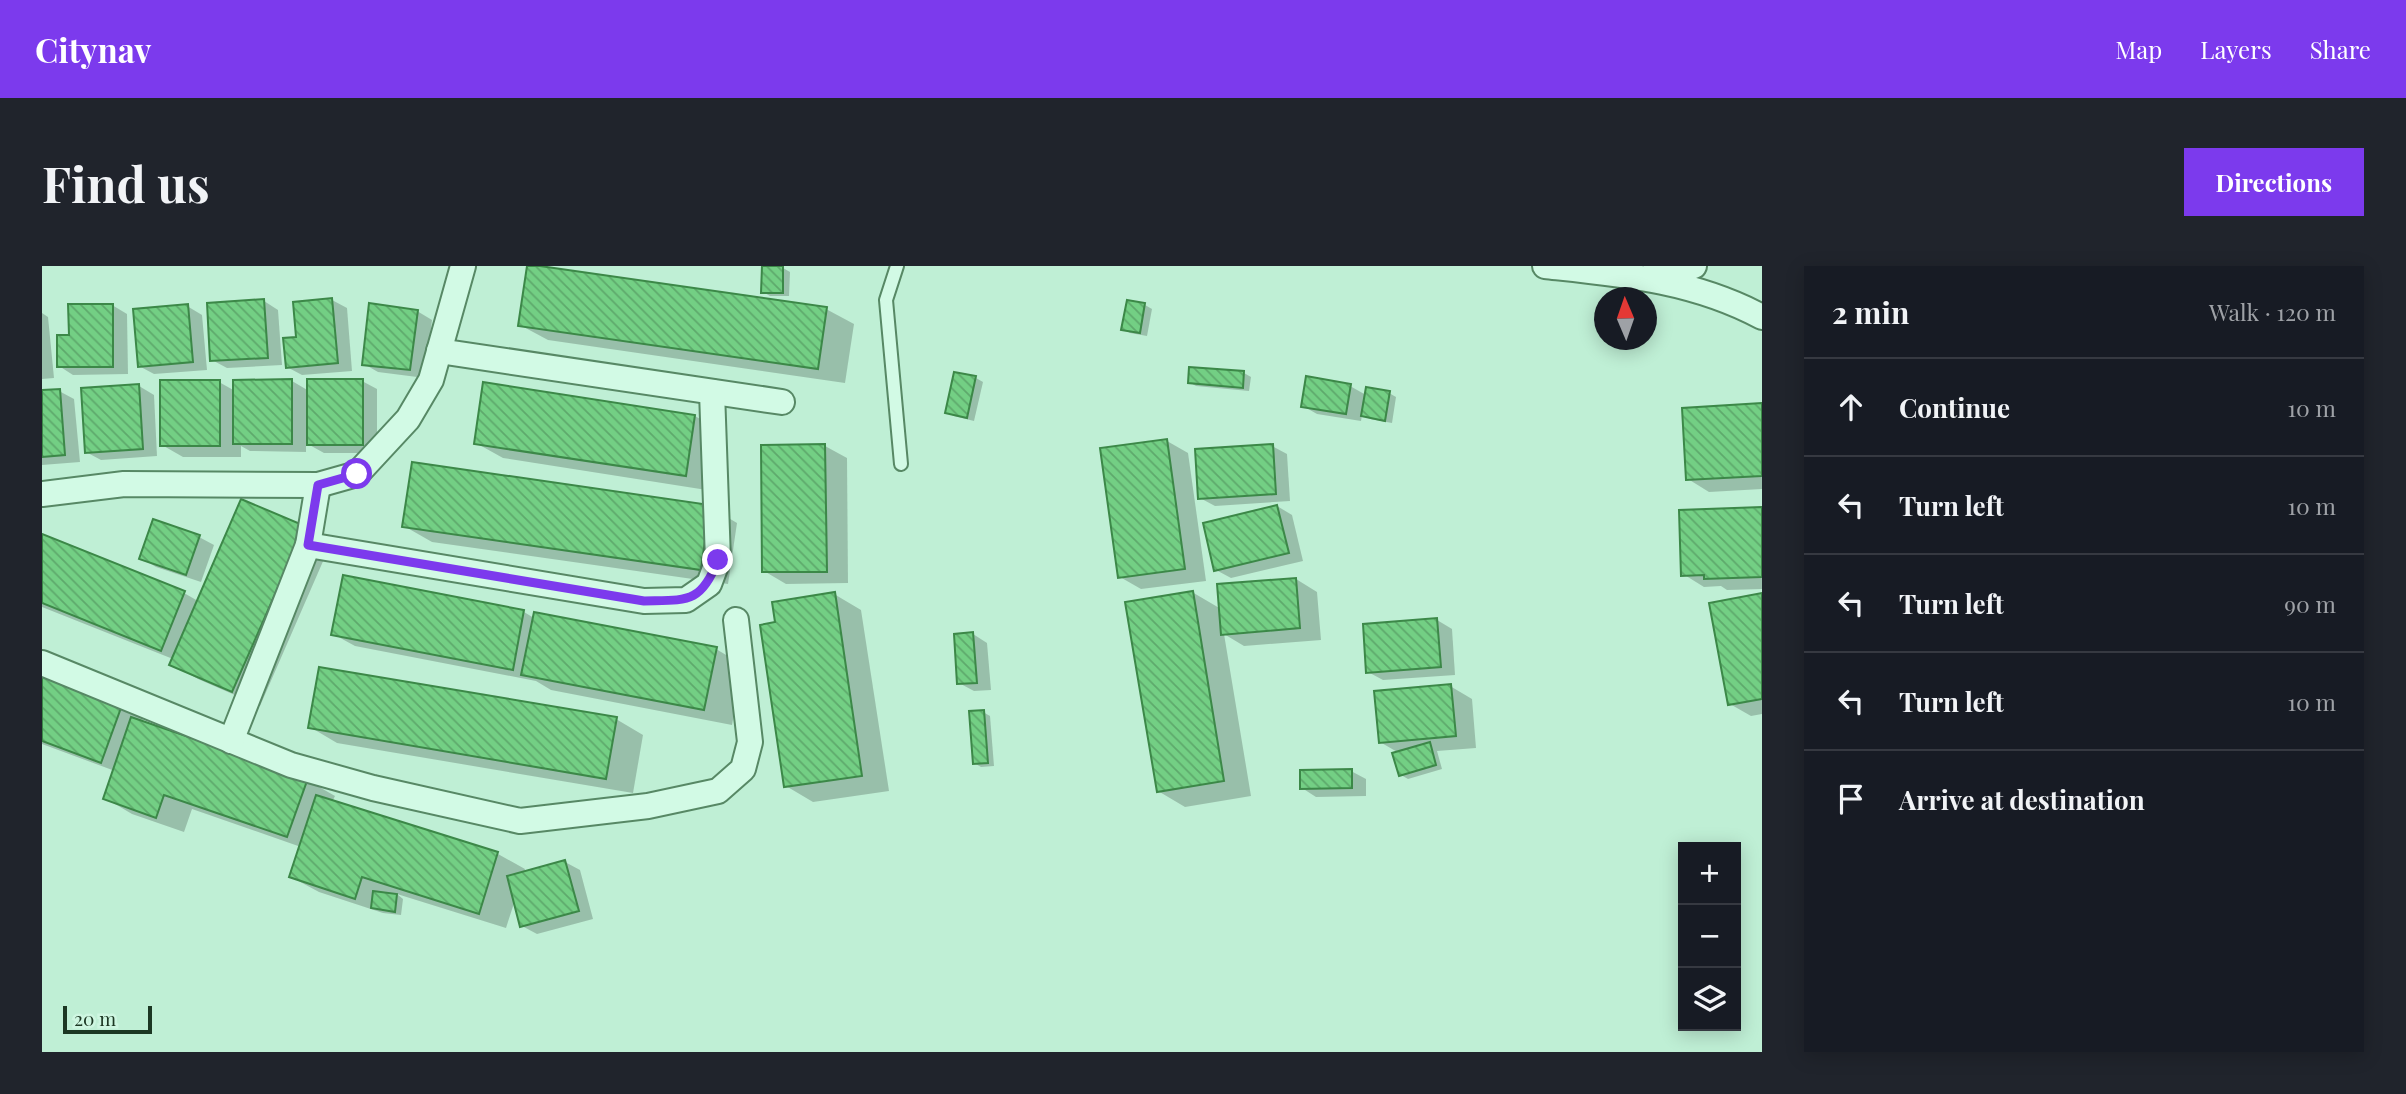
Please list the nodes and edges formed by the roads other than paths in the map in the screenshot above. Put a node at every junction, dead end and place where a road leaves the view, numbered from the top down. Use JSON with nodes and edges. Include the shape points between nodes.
{"nodes":[{"id":1,"x":453,"y":266,"type":"edge"},
{"id":2,"x":463,"y":266,"type":"edge"},
{"id":3,"x":897,"y":266,"type":"edge"},
{"id":4,"x":1545,"y":266,"type":"edge"},
{"id":5,"x":1694,"y":266,"type":"edge"},
{"id":6,"x":1647,"y":272,"type":"edge"},
{"id":7,"x":1762,"y":317,"type":"edge"},
{"id":8,"x":439,"y":351,"type":"junction"},
{"id":9,"x":712,"y":392,"type":"junction"},
{"id":10,"x":782,"y":402,"type":"dead end"},
{"id":11,"x":901,"y":464,"type":"dead end"},
{"id":12,"x":318,"y":485,"type":"junction"},
{"id":13,"x":42,"y":494,"type":"edge"},
{"id":14,"x":308,"y":545,"type":"junction"},
{"id":15,"x":736,"y":620,"type":"dead end"},
{"id":16,"x":42,"y":663,"type":"edge"},
{"id":17,"x":231,"y":741,"type":"junction"}],
"edges":[{"from":1,"to":2,"type":"street"},
{"from":2,"to":8,"type":"street"},
{"from":3,"to":11,"type":"lane","via":[[886,300]]},
{"from":4,"to":6,"type":"street"},
{"from":5,"to":6,"type":"street"},
{"from":6,"to":7,"type":"street","via":[[1735,302]]},
{"from":8,"to":9,"type":"street"},
{"from":8,"to":12,"type":"street","via":[[431,380],[408,419],[380,452],[357,474]]},
{"from":9,"to":10,"type":"street"},
{"from":9,"to":14,"type":"street","via":[[718,560],[709,583],[685,600],[644,601]]},
{"from":12,"to":13,"type":"street","via":[[124,484]]},
{"from":12,"to":14,"type":"street"},
{"from":14,"to":17,"type":"street"},
{"from":15,"to":17,"type":"street","via":[[750,741],[743,769],[718,790],[648,806],[520,821],[361,785]]},
{"from":16,"to":17,"type":"street"}]}
